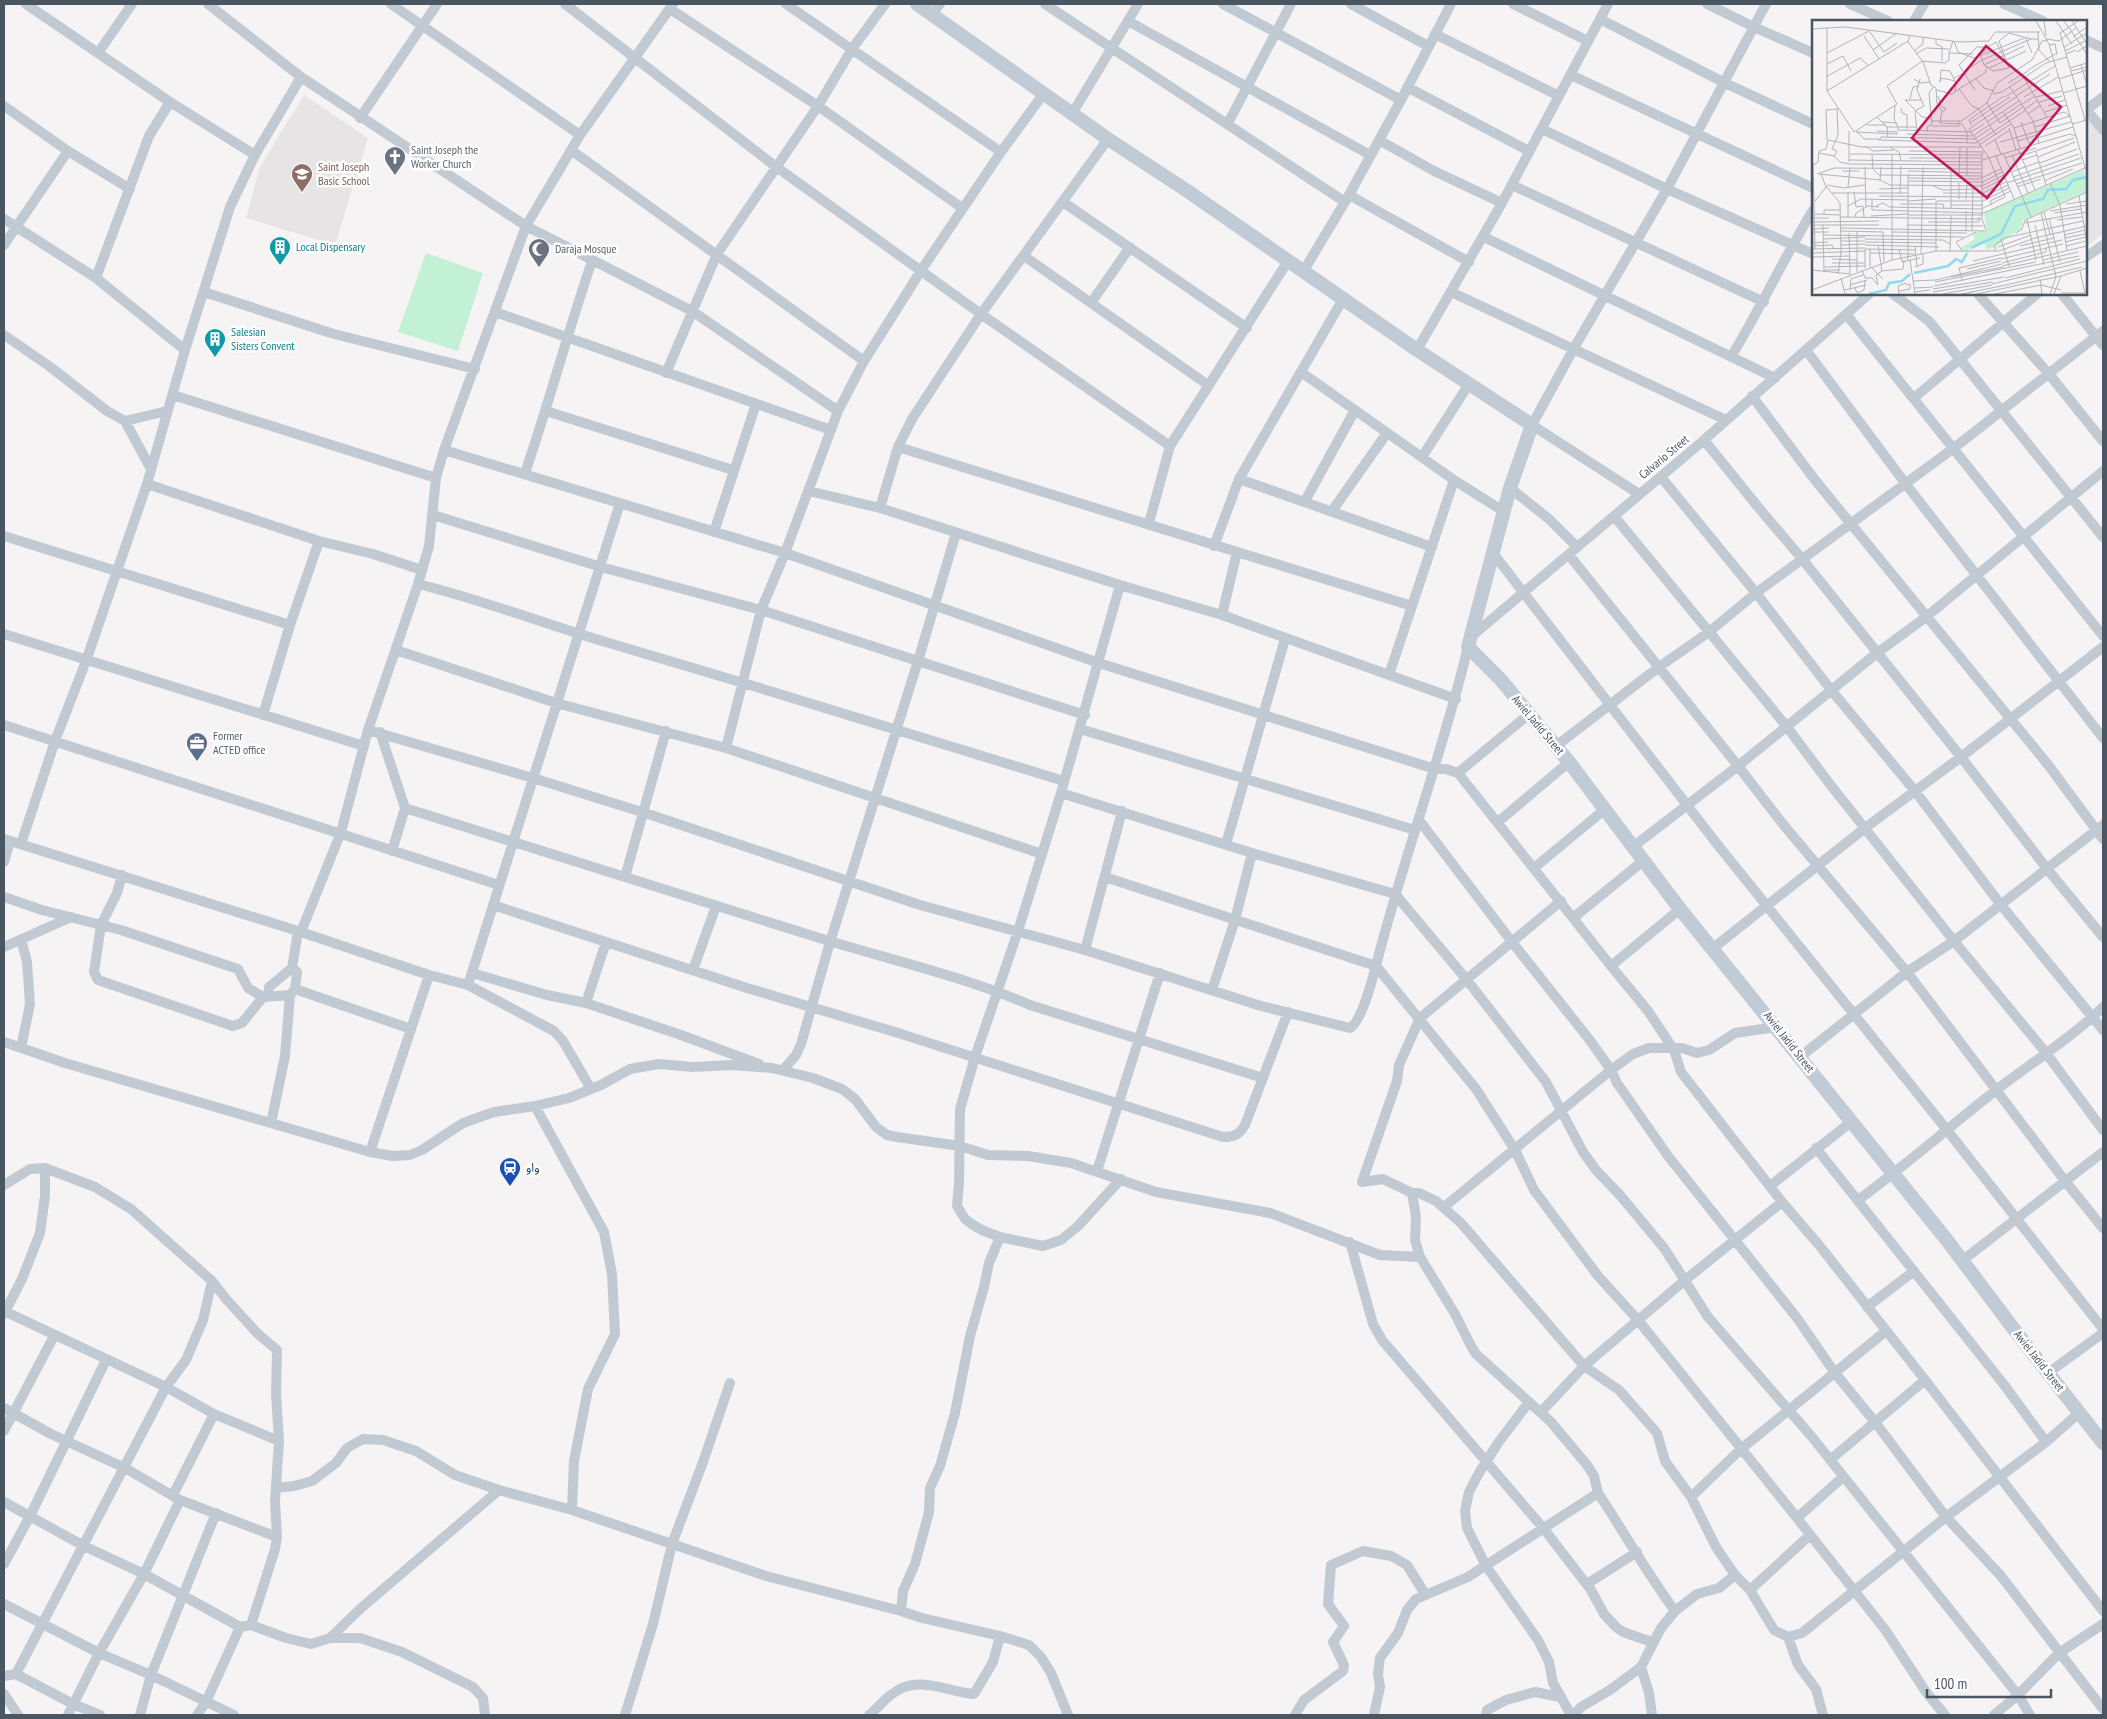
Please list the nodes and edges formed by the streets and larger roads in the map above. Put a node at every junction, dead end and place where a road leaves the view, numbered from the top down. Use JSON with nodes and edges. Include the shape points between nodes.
{"nodes":[{"id":1,"x":26,"y":4,"type":"edge"},
{"id":2,"x":132,"y":4,"type":"edge"},
{"id":3,"x":208,"y":4,"type":"edge"},
{"id":4,"x":391,"y":4,"type":"edge"},
{"id":5,"x":437,"y":4,"type":"edge"},
{"id":6,"x":565,"y":4,"type":"edge"},
{"id":7,"x":786,"y":4,"type":"edge"},
{"id":8,"x":885,"y":4,"type":"edge"},
{"id":9,"x":917,"y":4,"type":"edge"},
{"id":10,"x":1045,"y":4,"type":"edge"},
{"id":11,"x":1138,"y":4,"type":"edge"},
{"id":12,"x":1223,"y":4,"type":"edge"},
{"id":13,"x":1292,"y":4,"type":"edge"},
{"id":14,"x":1351,"y":4,"type":"edge"},
{"id":15,"x":1451,"y":4,"type":"edge"},
{"id":16,"x":1514,"y":4,"type":"edge"},
{"id":17,"x":1608,"y":4,"type":"edge"},
{"id":18,"x":1707,"y":4,"type":"edge"},
{"id":19,"x":1766,"y":4,"type":"edge"},
{"id":20,"x":1850,"y":4,"type":"edge"},
{"id":21,"x":1924,"y":4,"type":"edge"},
{"id":22,"x":2004,"y":4,"type":"edge"},
{"id":23,"x":671,"y":6,"type":"edge"},
{"id":24,"x":936,"y":9,"type":"edge"},
{"id":25,"x":1600,"y":19,"type":"junction"},
{"id":26,"x":1886,"y":20,"type":"edge"},
{"id":27,"x":1915,"y":20,"type":"edge"},
{"id":28,"x":2041,"y":20,"type":"edge"},
{"id":29,"x":1128,"y":21,"type":"junction"},
{"id":30,"x":422,"y":26,"type":"junction"},
{"id":31,"x":1754,"y":28,"type":"junction"},
{"id":32,"x":1276,"y":34,"type":"junction"},
{"id":33,"x":1435,"y":34,"type":"junction"},
{"id":34,"x":2087,"y":40,"type":"edge"},
{"id":35,"x":1588,"y":41,"type":"junction"},
{"id":36,"x":1428,"y":46,"type":"junction"},
{"id":37,"x":1112,"y":47,"type":"junction"},
{"id":38,"x":2103,"y":48,"type":"edge"},
{"id":39,"x":852,"y":49,"type":"junction"},
{"id":40,"x":98,"y":53,"type":"junction"},
{"id":41,"x":1812,"y":54,"type":"edge"},
{"id":42,"x":634,"y":56,"type":"junction"},
{"id":43,"x":1571,"y":74,"type":"junction"},
{"id":44,"x":301,"y":77,"type":"junction"},
{"id":45,"x":1725,"y":83,"type":"junction"},
{"id":46,"x":1407,"y":87,"type":"junction"},
{"id":47,"x":1248,"y":88,"type":"junction"},
{"id":48,"x":1044,"y":93,"type":"junction"},
{"id":49,"x":1559,"y":96,"type":"junction"},
{"id":50,"x":2103,"y":97,"type":"edge"},
{"id":51,"x":1401,"y":100,"type":"junction"},
{"id":52,"x":170,"y":102,"type":"junction"},
{"id":53,"x":4,"y":106,"type":"edge"},
{"id":54,"x":818,"y":106,"type":"junction"},
{"id":55,"x":2087,"y":109,"type":"edge"},
{"id":56,"x":2087,"y":111,"type":"edge"},
{"id":57,"x":1072,"y":114,"type":"junction"},
{"id":58,"x":360,"y":118,"type":"junction"},
{"id":59,"x":1228,"y":123,"type":"junction"},
{"id":60,"x":1812,"y":124,"type":"edge"},
{"id":61,"x":1542,"y":129,"type":"junction"},
{"id":62,"x":2103,"y":130,"type":"edge"},
{"id":63,"x":1697,"y":134,"type":"junction"},
{"id":64,"x":580,"y":135,"type":"junction"},
{"id":65,"x":1108,"y":139,"type":"junction"},
{"id":66,"x":1379,"y":140,"type":"junction"},
{"id":67,"x":571,"y":150,"type":"junction"},
{"id":68,"x":68,"y":151,"type":"junction"},
{"id":69,"x":1529,"y":151,"type":"junction"},
{"id":70,"x":1000,"y":152,"type":"junction"},
{"id":71,"x":255,"y":155,"type":"junction"},
{"id":72,"x":1370,"y":155,"type":"junction"},
{"id":73,"x":776,"y":166,"type":"junction"},
{"id":74,"x":1512,"y":185,"type":"junction"},
{"id":75,"x":1812,"y":188,"type":"edge"},
{"id":76,"x":130,"y":189,"type":"junction"},
{"id":77,"x":1667,"y":189,"type":"junction"},
{"id":78,"x":1347,"y":198,"type":"junction"},
{"id":79,"x":1063,"y":202,"type":"junction"},
{"id":80,"x":1502,"y":203,"type":"junction"},
{"id":81,"x":962,"y":208,"type":"junction"},
{"id":82,"x":1812,"y":212,"type":"edge"},
{"id":83,"x":4,"y":219,"type":"edge"},
{"id":84,"x":526,"y":226,"type":"junction"},
{"id":85,"x":16,"y":227,"type":"junction"},
{"id":86,"x":1484,"y":237,"type":"junction"},
{"id":87,"x":1636,"y":243,"type":"junction"},
{"id":88,"x":1793,"y":244,"type":"junction"},
{"id":89,"x":4,"y":245,"type":"edge"},
{"id":90,"x":2103,"y":245,"type":"edge"},
{"id":91,"x":1130,"y":247,"type":"junction"},
{"id":92,"x":717,"y":254,"type":"junction"},
{"id":93,"x":1812,"y":254,"type":"edge"},
{"id":94,"x":1024,"y":256,"type":"junction"},
{"id":95,"x":2087,"y":256,"type":"edge"},
{"id":96,"x":592,"y":261,"type":"junction"},
{"id":97,"x":1288,"y":262,"type":"junction"},
{"id":98,"x":1469,"y":262,"type":"junction"},
{"id":99,"x":922,"y":269,"type":"junction"},
{"id":100,"x":1303,"y":272,"type":"junction"},
{"id":101,"x":96,"y":278,"type":"junction"},
{"id":102,"x":204,"y":292,"type":"junction"},
{"id":103,"x":1451,"y":292,"type":"junction"},
{"id":104,"x":1868,"y":295,"type":"edge"},
{"id":105,"x":1894,"y":295,"type":"edge"},
{"id":106,"x":1979,"y":295,"type":"edge"},
{"id":107,"x":2036,"y":295,"type":"edge"},
{"id":108,"x":2063,"y":295,"type":"edge"},
{"id":109,"x":1605,"y":296,"type":"junction"},
{"id":110,"x":1343,"y":299,"type":"junction"},
{"id":111,"x":1764,"y":302,"type":"junction"},
{"id":112,"x":1091,"y":303,"type":"junction"},
{"id":113,"x":692,"y":311,"type":"junction"},
{"id":114,"x":495,"y":312,"type":"junction"},
{"id":115,"x":982,"y":314,"type":"junction"},
{"id":116,"x":1846,"y":314,"type":"junction"},
{"id":117,"x":2004,"y":323,"type":"junction"},
{"id":118,"x":1247,"y":328,"type":"junction"},
{"id":119,"x":4,"y":337,"type":"edge"},
{"id":120,"x":566,"y":337,"type":"junction"},
{"id":121,"x":2101,"y":338,"type":"edge"},
{"id":122,"x":1574,"y":348,"type":"junction"},
{"id":123,"x":185,"y":350,"type":"junction"},
{"id":124,"x":1417,"y":350,"type":"junction"},
{"id":125,"x":1806,"y":350,"type":"junction"},
{"id":126,"x":1731,"y":357,"type":"junction"},
{"id":127,"x":1959,"y":360,"type":"junction"},
{"id":128,"x":864,"y":361,"type":"junction"},
{"id":129,"x":475,"y":369,"type":"junction"},
{"id":130,"x":1301,"y":372,"type":"junction"},
{"id":131,"x":666,"y":373,"type":"junction"},
{"id":132,"x":2048,"y":374,"type":"junction"},
{"id":133,"x":1774,"y":378,"type":"junction"},
{"id":134,"x":1469,"y":384,"type":"junction"},
{"id":135,"x":1208,"y":385,"type":"junction"},
{"id":136,"x":173,"y":395,"type":"junction"},
{"id":137,"x":1752,"y":396,"type":"junction"},
{"id":138,"x":1914,"y":398,"type":"junction"},
{"id":139,"x":756,"y":404,"type":"junction"},
{"id":140,"x":1355,"y":410,"type":"junction"},
{"id":141,"x":167,"y":411,"type":"junction"},
{"id":142,"x":546,"y":411,"type":"junction"},
{"id":143,"x":838,"y":411,"type":"junction"},
{"id":144,"x":2002,"y":411,"type":"junction"},
{"id":145,"x":1726,"y":420,"type":"junction"},
{"id":146,"x":125,"y":421,"type":"junction"},
{"id":147,"x":1532,"y":425,"type":"junction"},
{"id":148,"x":832,"y":430,"type":"junction"},
{"id":149,"x":1387,"y":433,"type":"junction"},
{"id":150,"x":1704,"y":440,"type":"junction"},
{"id":151,"x":2103,"y":441,"type":"edge"},
{"id":152,"x":898,"y":446,"type":"junction"},
{"id":153,"x":1170,"y":446,"type":"junction"},
{"id":154,"x":1954,"y":448,"type":"junction"},
{"id":155,"x":444,"y":450,"type":"junction"},
{"id":156,"x":1422,"y":457,"type":"junction"},
{"id":157,"x":151,"y":469,"type":"junction"},
{"id":158,"x":733,"y":470,"type":"junction"},
{"id":159,"x":2103,"y":471,"type":"edge"},
{"id":160,"x":525,"y":473,"type":"junction"},
{"id":161,"x":1661,"y":477,"type":"junction"},
{"id":162,"x":436,"y":478,"type":"junction"},
{"id":163,"x":1239,"y":479,"type":"junction"},
{"id":164,"x":1454,"y":480,"type":"junction"},
{"id":165,"x":1905,"y":483,"type":"junction"},
{"id":166,"x":147,"y":484,"type":"junction"},
{"id":167,"x":1510,"y":488,"type":"junction"},
{"id":168,"x":809,"y":491,"type":"junction"},
{"id":169,"x":1639,"y":494,"type":"junction"},
{"id":170,"x":2072,"y":497,"type":"junction"},
{"id":171,"x":1305,"y":501,"type":"junction"},
{"id":172,"x":620,"y":503,"type":"junction"},
{"id":173,"x":880,"y":508,"type":"junction"},
{"id":174,"x":1332,"y":510,"type":"junction"},
{"id":175,"x":1503,"y":511,"type":"junction"},
{"id":176,"x":433,"y":515,"type":"junction"},
{"id":177,"x":1614,"y":516,"type":"junction"},
{"id":178,"x":1149,"y":523,"type":"junction"},
{"id":179,"x":1852,"y":524,"type":"junction"},
{"id":180,"x":714,"y":532,"type":"junction"},
{"id":181,"x":956,"y":533,"type":"junction"},
{"id":182,"x":4,"y":536,"type":"edge"},
{"id":183,"x":2103,"y":537,"type":"edge"},
{"id":184,"x":2024,"y":538,"type":"junction"},
{"id":185,"x":319,"y":541,"type":"junction"},
{"id":186,"x":1214,"y":546,"type":"junction"},
{"id":187,"x":1432,"y":547,"type":"junction"},
{"id":188,"x":1578,"y":547,"type":"junction"},
{"id":189,"x":1236,"y":552,"type":"junction"},
{"id":190,"x":1494,"y":553,"type":"junction"},
{"id":191,"x":785,"y":554,"type":"junction"},
{"id":192,"x":1569,"y":555,"type":"junction"},
{"id":193,"x":1803,"y":560,"type":"junction"},
{"id":194,"x":601,"y":567,"type":"junction"},
{"id":195,"x":422,"y":570,"type":"junction"},
{"id":196,"x":116,"y":572,"type":"junction"},
{"id":197,"x":1976,"y":574,"type":"junction"},
{"id":198,"x":418,"y":584,"type":"junction"},
{"id":199,"x":1120,"y":585,"type":"junction"},
{"id":200,"x":1756,"y":593,"type":"junction"},
{"id":201,"x":1523,"y":594,"type":"junction"},
{"id":202,"x":934,"y":606,"type":"junction"},
{"id":203,"x":1412,"y":606,"type":"junction"},
{"id":204,"x":761,"y":610,"type":"junction"},
{"id":205,"x":1222,"y":615,"type":"junction"},
{"id":206,"x":1926,"y":617,"type":"junction"},
{"id":207,"x":290,"y":625,"type":"junction"},
{"id":208,"x":1709,"y":632,"type":"junction"},
{"id":209,"x":4,"y":634,"type":"edge"},
{"id":210,"x":578,"y":634,"type":"junction"},
{"id":211,"x":2103,"y":636,"type":"edge"},
{"id":212,"x":1285,"y":638,"type":"junction"},
{"id":213,"x":1470,"y":641,"type":"junction"},
{"id":214,"x":2103,"y":647,"type":"edge"},
{"id":215,"x":396,"y":650,"type":"junction"},
{"id":216,"x":1877,"y":653,"type":"junction"},
{"id":217,"x":86,"y":661,"type":"junction"},
{"id":218,"x":918,"y":661,"type":"junction"},
{"id":219,"x":1099,"y":664,"type":"junction"},
{"id":220,"x":1659,"y":666,"type":"junction"},
{"id":221,"x":1389,"y":675,"type":"junction"},
{"id":222,"x":2058,"y":682,"type":"junction"},
{"id":223,"x":744,"y":683,"type":"junction"},
{"id":224,"x":1832,"y":691,"type":"junction"},
{"id":225,"x":1456,"y":699,"type":"junction"},
{"id":226,"x":556,"y":702,"type":"junction"},
{"id":227,"x":1610,"y":706,"type":"junction"},
{"id":228,"x":1085,"y":714,"type":"junction"},
{"id":229,"x":1529,"y":714,"type":"junction"},
{"id":230,"x":264,"y":715,"type":"junction"},
{"id":231,"x":1264,"y":715,"type":"junction"},
{"id":232,"x":2009,"y":719,"type":"junction"},
{"id":233,"x":4,"y":725,"type":"edge"},
{"id":234,"x":1787,"y":727,"type":"junction"},
{"id":235,"x":897,"y":729,"type":"junction"},
{"id":236,"x":1080,"y":729,"type":"junction"},
{"id":237,"x":368,"y":730,"type":"junction"},
{"id":238,"x":666,"y":731,"type":"junction"},
{"id":239,"x":380,"y":732,"type":"junction"},
{"id":240,"x":2103,"y":738,"type":"edge"},
{"id":241,"x":55,"y":741,"type":"junction"},
{"id":242,"x":364,"y":746,"type":"junction"},
{"id":243,"x":1556,"y":746,"type":"junction"},
{"id":244,"x":726,"y":748,"type":"junction"},
{"id":245,"x":1961,"y":757,"type":"junction"},
{"id":246,"x":1569,"y":762,"type":"junction"},
{"id":247,"x":1738,"y":766,"type":"junction"},
{"id":248,"x":1435,"y":769,"type":"junction"},
{"id":249,"x":1458,"y":773,"type":"junction"},
{"id":250,"x":533,"y":778,"type":"junction"},
{"id":251,"x":1245,"y":778,"type":"junction"},
{"id":252,"x":1064,"y":781,"type":"junction"},
{"id":253,"x":1915,"y":791,"type":"junction"},
{"id":254,"x":1061,"y":793,"type":"junction"},
{"id":255,"x":876,"y":798,"type":"junction"},
{"id":256,"x":1688,"y":805,"type":"junction"},
{"id":257,"x":405,"y":808,"type":"junction"},
{"id":258,"x":1604,"y":810,"type":"junction"},
{"id":259,"x":1122,"y":811,"type":"junction"},
{"id":260,"x":645,"y":813,"type":"junction"},
{"id":261,"x":1498,"y":822,"type":"junction"},
{"id":262,"x":1417,"y":825,"type":"junction"},
{"id":263,"x":1865,"y":828,"type":"junction"},
{"id":264,"x":2101,"y":831,"type":"edge"},
{"id":265,"x":341,"y":832,"type":"junction"},
{"id":266,"x":7,"y":840,"type":"edge"},
{"id":267,"x":513,"y":842,"type":"junction"},
{"id":268,"x":21,"y":844,"type":"junction"},
{"id":269,"x":1226,"y":844,"type":"junction"},
{"id":270,"x":1634,"y":846,"type":"junction"},
{"id":271,"x":392,"y":851,"type":"junction"},
{"id":272,"x":1042,"y":854,"type":"junction"},
{"id":273,"x":1252,"y":854,"type":"junction"},
{"id":274,"x":1643,"y":861,"type":"junction"},
{"id":275,"x":4,"y":862,"type":"edge"},
{"id":276,"x":1817,"y":866,"type":"junction"},
{"id":277,"x":1534,"y":868,"type":"junction"},
{"id":278,"x":2048,"y":870,"type":"junction"},
{"id":279,"x":122,"y":875,"type":"junction"},
{"id":280,"x":625,"y":877,"type":"junction"},
{"id":281,"x":1105,"y":877,"type":"junction"},
{"id":282,"x":849,"y":881,"type":"junction"},
{"id":283,"x":499,"y":885,"type":"junction"},
{"id":284,"x":1395,"y":894,"type":"junction"},
{"id":285,"x":4,"y":897,"type":"edge"},
{"id":286,"x":1561,"y":901,"type":"junction"},
{"id":287,"x":2001,"y":904,"type":"junction"},
{"id":288,"x":493,"y":905,"type":"junction"},
{"id":289,"x":716,"y":906,"type":"junction"},
{"id":290,"x":1767,"y":907,"type":"junction"},
{"id":291,"x":1680,"y":909,"type":"junction"},
{"id":292,"x":71,"y":917,"type":"junction"},
{"id":293,"x":1573,"y":918,"type":"junction"},
{"id":294,"x":1234,"y":920,"type":"junction"},
{"id":295,"x":101,"y":925,"type":"junction"},
{"id":296,"x":1018,"y":931,"type":"junction"},
{"id":297,"x":300,"y":932,"type":"junction"},
{"id":298,"x":2103,"y":936,"type":"edge"},
{"id":299,"x":21,"y":939,"type":"junction"},
{"id":300,"x":1954,"y":941,"type":"junction"},
{"id":301,"x":606,"y":942,"type":"junction"},
{"id":302,"x":830,"y":942,"type":"junction"},
{"id":303,"x":1512,"y":942,"type":"junction"},
{"id":304,"x":4,"y":947,"type":"edge"},
{"id":305,"x":1712,"y":949,"type":"junction"},
{"id":306,"x":1085,"y":950,"type":"junction"},
{"id":307,"x":1376,"y":966,"type":"junction"},
{"id":308,"x":1611,"y":966,"type":"junction"},
{"id":309,"x":292,"y":968,"type":"junction"},
{"id":310,"x":693,"y":970,"type":"junction"},
{"id":311,"x":1907,"y":972,"type":"junction"},
{"id":312,"x":472,"y":973,"type":"junction"},
{"id":313,"x":1160,"y":973,"type":"junction"},
{"id":314,"x":430,"y":975,"type":"junction"},
{"id":315,"x":1467,"y":980,"type":"junction"},
{"id":316,"x":468,"y":986,"type":"junction"},
{"id":317,"x":1212,"y":990,"type":"junction"},
{"id":318,"x":998,"y":991,"type":"junction"},
{"id":319,"x":292,"y":992,"type":"junction"},
{"id":320,"x":265,"y":997,"type":"junction"},
{"id":321,"x":586,"y":1003,"type":"junction"},
{"id":322,"x":810,"y":1007,"type":"junction"},
{"id":323,"x":2103,"y":1007,"type":"edge"},
{"id":324,"x":1288,"y":1012,"type":"junction"},
{"id":325,"x":1853,"y":1014,"type":"junction"},
{"id":326,"x":2093,"y":1017,"type":"junction"},
{"id":327,"x":1420,"y":1018,"type":"junction"},
{"id":328,"x":1776,"y":1027,"type":"junction"},
{"id":329,"x":411,"y":1029,"type":"junction"},
{"id":330,"x":2103,"y":1030,"type":"edge"},
{"id":331,"x":1139,"y":1038,"type":"junction"},
{"id":332,"x":4,"y":1042,"type":"edge"},
{"id":333,"x":21,"y":1048,"type":"junction"},
{"id":334,"x":1674,"y":1050,"type":"junction"},
{"id":335,"x":2046,"y":1053,"type":"junction"},
{"id":336,"x":1800,"y":1056,"type":"junction"},
{"id":337,"x":975,"y":1057,"type":"junction"},
{"id":338,"x":772,"y":1068,"type":"junction"},
{"id":339,"x":783,"y":1070,"type":"junction"},
{"id":340,"x":1610,"y":1070,"type":"junction"},
{"id":341,"x":1263,"y":1078,"type":"junction"},
{"id":342,"x":591,"y":1089,"type":"junction"},
{"id":343,"x":1997,"y":1089,"type":"junction"},
{"id":344,"x":1118,"y":1104,"type":"junction"},
{"id":345,"x":535,"y":1106,"type":"junction"},
{"id":346,"x":1562,"y":1112,"type":"junction"},
{"id":347,"x":1851,"y":1122,"type":"junction"},
{"id":348,"x":271,"y":1123,"type":"junction"},
{"id":349,"x":1946,"y":1130,"type":"junction"},
{"id":350,"x":2103,"y":1130,"type":"edge"},
{"id":351,"x":960,"y":1146,"type":"junction"},
{"id":352,"x":1816,"y":1148,"type":"junction"},
{"id":353,"x":1515,"y":1150,"type":"junction"},
{"id":354,"x":370,"y":1152,"type":"junction"},
{"id":355,"x":2103,"y":1152,"type":"edge"},
{"id":356,"x":45,"y":1168,"type":"junction"},
{"id":357,"x":1097,"y":1171,"type":"junction"},
{"id":358,"x":1894,"y":1174,"type":"junction"},
{"id":359,"x":1121,"y":1179,"type":"junction"},
{"id":360,"x":2065,"y":1181,"type":"junction"},
{"id":361,"x":4,"y":1185,"type":"edge"},
{"id":362,"x":1770,"y":1186,"type":"junction"},
{"id":363,"x":1412,"y":1194,"type":"junction"},
{"id":364,"x":1858,"y":1200,"type":"junction"},
{"id":365,"x":1782,"y":1202,"type":"junction"},
{"id":366,"x":1444,"y":1207,"type":"junction"},
{"id":367,"x":2016,"y":1219,"type":"junction"},
{"id":368,"x":2103,"y":1228,"type":"edge"},
{"id":369,"x":1000,"y":1237,"type":"junction"},
{"id":370,"x":1735,"y":1240,"type":"junction"},
{"id":371,"x":1350,"y":1242,"type":"junction"},
{"id":372,"x":1420,"y":1257,"type":"junction"},
{"id":373,"x":1963,"y":1260,"type":"junction"},
{"id":374,"x":1914,"y":1270,"type":"junction"},
{"id":375,"x":212,"y":1281,"type":"junction"},
{"id":376,"x":1684,"y":1281,"type":"junction"},
{"id":377,"x":1868,"y":1307,"type":"junction"},
{"id":378,"x":4,"y":1312,"type":"edge"},
{"id":379,"x":1638,"y":1320,"type":"junction"},
{"id":380,"x":1886,"y":1331,"type":"junction"},
{"id":381,"x":2103,"y":1331,"type":"edge"},
{"id":382,"x":54,"y":1336,"type":"junction"},
{"id":383,"x":106,"y":1360,"type":"junction"},
{"id":384,"x":1584,"y":1366,"type":"junction"},
{"id":385,"x":1835,"y":1373,"type":"junction"},
{"id":386,"x":2048,"y":1373,"type":"junction"},
{"id":387,"x":1925,"y":1380,"type":"junction"},
{"id":388,"x":730,"y":1383,"type":"dead end"},
{"id":389,"x":166,"y":1387,"type":"junction"},
{"id":390,"x":1529,"y":1402,"type":"junction"},
{"id":391,"x":4,"y":1408,"type":"edge"},
{"id":392,"x":1789,"y":1411,"type":"junction"},
{"id":393,"x":1541,"y":1412,"type":"junction"},
{"id":394,"x":14,"y":1413,"type":"junction"},
{"id":395,"x":2080,"y":1413,"type":"junction"},
{"id":396,"x":214,"y":1414,"type":"junction"},
{"id":397,"x":1875,"y":1422,"type":"junction"},
{"id":398,"x":4,"y":1431,"type":"edge"},
{"id":399,"x":66,"y":1440,"type":"junction"},
{"id":400,"x":279,"y":1441,"type":"junction"},
{"id":401,"x":2046,"y":1442,"type":"junction"},
{"id":402,"x":2103,"y":1443,"type":"edge"},
{"id":403,"x":1741,"y":1449,"type":"junction"},
{"id":404,"x":1830,"y":1460,"type":"junction"},
{"id":405,"x":1487,"y":1461,"type":"junction"},
{"id":406,"x":125,"y":1468,"type":"junction"},
{"id":407,"x":1843,"y":1477,"type":"junction"},
{"id":408,"x":2000,"y":1477,"type":"junction"},
{"id":409,"x":276,"y":1488,"type":"junction"},
{"id":410,"x":499,"y":1490,"type":"junction"},
{"id":411,"x":1598,"y":1493,"type":"junction"},
{"id":412,"x":177,"y":1497,"type":"junction"},
{"id":413,"x":1691,"y":1497,"type":"junction"},
{"id":414,"x":4,"y":1502,"type":"edge"},
{"id":415,"x":572,"y":1510,"type":"junction"},
{"id":416,"x":216,"y":1513,"type":"junction"},
{"id":417,"x":30,"y":1516,"type":"junction"},
{"id":418,"x":1946,"y":1517,"type":"junction"},
{"id":419,"x":1797,"y":1518,"type":"junction"},
{"id":420,"x":1544,"y":1529,"type":"junction"},
{"id":421,"x":1810,"y":1535,"type":"junction"},
{"id":422,"x":277,"y":1537,"type":"junction"},
{"id":423,"x":672,"y":1544,"type":"junction"},
{"id":424,"x":84,"y":1546,"type":"junction"},
{"id":425,"x":1904,"y":1550,"type":"junction"},
{"id":426,"x":1637,"y":1552,"type":"junction"},
{"id":427,"x":4,"y":1564,"type":"edge"},
{"id":428,"x":1486,"y":1566,"type":"junction"},
{"id":429,"x":144,"y":1574,"type":"junction"},
{"id":430,"x":1736,"y":1575,"type":"junction"},
{"id":431,"x":1587,"y":1584,"type":"junction"},
{"id":432,"x":1750,"y":1590,"type":"junction"},
{"id":433,"x":1855,"y":1592,"type":"junction"},
{"id":434,"x":1425,"y":1594,"type":"junction"},
{"id":435,"x":182,"y":1595,"type":"junction"},
{"id":436,"x":4,"y":1604,"type":"edge"},
{"id":437,"x":1676,"y":1610,"type":"junction"},
{"id":438,"x":901,"y":1611,"type":"junction"},
{"id":439,"x":2103,"y":1612,"type":"edge"},
{"id":440,"x":2103,"y":1624,"type":"edge"},
{"id":441,"x":41,"y":1625,"type":"junction"},
{"id":442,"x":246,"y":1626,"type":"junction"},
{"id":443,"x":1000,"y":1636,"type":"junction"},
{"id":444,"x":1788,"y":1636,"type":"junction"},
{"id":445,"x":330,"y":1638,"type":"junction"},
{"id":446,"x":1652,"y":1642,"type":"junction"},
{"id":447,"x":99,"y":1653,"type":"junction"},
{"id":448,"x":2059,"y":1653,"type":"junction"},
{"id":449,"x":1642,"y":1667,"type":"junction"},
{"id":450,"x":16,"y":1674,"type":"junction"},
{"id":451,"x":151,"y":1675,"type":"junction"},
{"id":452,"x":4,"y":1676,"type":"edge"},
{"id":453,"x":4,"y":1694,"type":"edge"},
{"id":454,"x":2018,"y":1695,"type":"junction"},
{"id":455,"x":1560,"y":1697,"type":"junction"},
{"id":456,"x":206,"y":1702,"type":"junction"},
{"id":457,"x":73,"y":1704,"type":"junction"},
{"id":458,"x":2103,"y":1709,"type":"edge"},
{"id":459,"x":18,"y":1715,"type":"edge"},
{"id":460,"x":68,"y":1715,"type":"edge"},
{"id":461,"x":100,"y":1715,"type":"edge"},
{"id":462,"x":140,"y":1715,"type":"edge"},
{"id":463,"x":196,"y":1715,"type":"edge"},
{"id":464,"x":234,"y":1715,"type":"edge"},
{"id":465,"x":486,"y":1715,"type":"edge"},
{"id":466,"x":625,"y":1715,"type":"edge"},
{"id":467,"x":869,"y":1715,"type":"edge"},
{"id":468,"x":1068,"y":1715,"type":"edge"},
{"id":469,"x":1295,"y":1715,"type":"edge"},
{"id":470,"x":1374,"y":1715,"type":"edge"},
{"id":471,"x":1486,"y":1715,"type":"edge"},
{"id":472,"x":1570,"y":1715,"type":"edge"},
{"id":473,"x":1574,"y":1715,"type":"edge"},
{"id":474,"x":1652,"y":1715,"type":"edge"},
{"id":475,"x":1823,"y":1715,"type":"edge"},
{"id":476,"x":1945,"y":1715,"type":"edge"},
{"id":477,"x":1994,"y":1715,"type":"edge"},
{"id":478,"x":2030,"y":1715,"type":"edge"}],
"edges":[{"from":1,"to":40,"type":"street"},
{"from":2,"to":40,"type":"street"},
{"from":3,"to":44,"type":"street"},
{"from":4,"to":30,"type":"street"},
{"from":5,"to":30,"type":"street"},
{"from":6,"to":42,"type":"street"},
{"from":7,"to":39,"type":"street"},
{"from":8,"to":39,"type":"street"},
{"from":9,"to":24,"type":"street"},
{"from":10,"to":37,"type":"street"},
{"from":11,"to":29,"type":"street"},
{"from":12,"to":32,"type":"street"},
{"from":13,"to":32,"type":"street"},
{"from":14,"to":36,"type":"street"},
{"from":15,"to":33,"type":"street"},
{"from":16,"to":35,"type":"street"},
{"from":17,"to":25,"type":"street"},
{"from":18,"to":31,"type":"street"},
{"from":19,"to":31,"type":"street"},
{"from":20,"to":26,"type":"street"},
{"from":21,"to":27,"type":"street"},
{"from":22,"to":28,"type":"street"},
{"from":23,"to":42,"type":"street"},
{"from":23,"to":54,"type":"street"},
{"from":24,"to":48,"type":"street"},
{"from":25,"to":35,"type":"street"},
{"from":25,"to":45,"type":"street"},
{"from":29,"to":37,"type":"street"},
{"from":29,"to":47,"type":"street"},
{"from":30,"to":58,"type":"street"},
{"from":30,"to":64,"type":"street"},
{"from":31,"to":41,"type":"street"},
{"from":31,"to":45,"type":"street"},
{"from":32,"to":47,"type":"street"},
{"from":32,"to":51,"type":"street"},
{"from":33,"to":36,"type":"street"},
{"from":33,"to":49,"type":"street"},
{"from":34,"to":38,"type":"street"},
{"from":35,"to":43,"type":"street"},
{"from":36,"to":46,"type":"street"},
{"from":37,"to":57,"type":"street"},
{"from":37,"to":59,"type":"street"},
{"from":39,"to":54,"type":"street"},
{"from":39,"to":70,"type":"street"},
{"from":40,"to":52,"type":"street"},
{"from":42,"to":64,"type":"street"},
{"from":42,"to":73,"type":"street"},
{"from":43,"to":49,"type":"street"},
{"from":43,"to":63,"type":"street"},
{"from":44,"to":58,"type":"street"},
{"from":44,"to":71,"type":"street"},
{"from":45,"to":60,"type":"street"},
{"from":45,"to":63,"type":"street"},
{"from":46,"to":51,"type":"street"},
{"from":46,"to":69,"type":"street"},
{"from":47,"to":59,"type":"street"},
{"from":47,"to":72,"type":"street"},
{"from":48,"to":57,"type":"street"},
{"from":48,"to":70,"type":"street"},
{"from":49,"to":61,"type":"street"},
{"from":50,"to":55,"type":"street"},
{"from":51,"to":66,"type":"street"},
{"from":52,"to":71,"type":"street"},
{"from":52,"to":76,"type":"street","via":[[149,136]]},
{"from":53,"to":68,"type":"street"},
{"from":54,"to":73,"type":"street"},
{"from":54,"to":81,"type":"street"},
{"from":56,"to":62,"type":"street"},
{"from":57,"to":65,"type":"street"},
{"from":58,"to":84,"type":"street"},
{"from":59,"to":78,"type":"street"},
{"from":61,"to":69,"type":"street"},
{"from":61,"to":77,"type":"street"},
{"from":63,"to":75,"type":"street"},
{"from":63,"to":77,"type":"street"},
{"from":64,"to":67,"type":"street"},
{"from":65,"to":79,"type":"street"},
{"from":65,"to":97,"type":"street"},
{"from":66,"to":72,"type":"street"},
{"from":66,"to":80,"type":"street","via":[[1434,171]]},
{"from":67,"to":84,"type":"street"},
{"from":67,"to":92,"type":"street"},
{"from":68,"to":76,"type":"street"},
{"from":68,"to":85,"type":"street"},
{"from":69,"to":74,"type":"street"},
{"from":70,"to":81,"type":"street"},
{"from":71,"to":102,"type":"street","via":[[230,207]]},
{"from":72,"to":78,"type":"street"},
{"from":73,"to":92,"type":"street"},
{"from":73,"to":99,"type":"street"},
{"from":74,"to":80,"type":"street"},
{"from":74,"to":87,"type":"street"},
{"from":76,"to":101,"type":"street"},
{"from":77,"to":87,"type":"street"},
{"from":77,"to":88,"type":"street"},
{"from":78,"to":98,"type":"street"},
{"from":78,"to":100,"type":"street"},
{"from":79,"to":91,"type":"street"},
{"from":79,"to":94,"type":"street"},
{"from":80,"to":86,"type":"street"},
{"from":81,"to":99,"type":"street"},
{"from":82,"to":88,"type":"street"},
{"from":83,"to":85,"type":"street"},
{"from":84,"to":96,"type":"street"},
{"from":84,"to":114,"type":"street"},
{"from":85,"to":89,"type":"street"},
{"from":85,"to":101,"type":"street"},
{"from":86,"to":98,"type":"street"},
{"from":86,"to":109,"type":"street"},
{"from":87,"to":109,"type":"street"},
{"from":87,"to":111,"type":"street"},
{"from":88,"to":93,"type":"street"},
{"from":88,"to":111,"type":"street"},
{"from":90,"to":95,"type":"street"},
{"from":91,"to":112,"type":"street"},
{"from":91,"to":118,"type":"street"},
{"from":92,"to":113,"type":"street"},
{"from":92,"to":128,"type":"street"},
{"from":94,"to":112,"type":"street"},
{"from":94,"to":115,"type":"street"},
{"from":96,"to":113,"type":"street"},
{"from":96,"to":120,"type":"street"},
{"from":97,"to":100,"type":"street"},
{"from":97,"to":118,"type":"street"},
{"from":98,"to":103,"type":"street"},
{"from":99,"to":115,"type":"street"},
{"from":99,"to":128,"type":"street"},
{"from":100,"to":110,"type":"street"},
{"from":101,"to":123,"type":"street"},
{"from":102,"to":123,"type":"street"},
{"from":102,"to":129,"type":"street","via":[[334,334]]},
{"from":103,"to":122,"type":"street"},
{"from":103,"to":124,"type":"street"},
{"from":104,"to":116,"type":"street","name":"Calvario Street"},
{"from":105,"to":127,"type":"street","via":[[1930,321]]},
{"from":106,"to":117,"type":"street"},
{"from":107,"to":117,"type":"street"},
{"from":108,"to":121,"type":"street"},
{"from":109,"to":122,"type":"street"},
{"from":109,"to":126,"type":"street"},
{"from":110,"to":124,"type":"street"},
{"from":110,"to":130,"type":"street"},
{"from":111,"to":126,"type":"street"},
{"from":112,"to":135,"type":"street"},
{"from":113,"to":131,"type":"street"},
{"from":113,"to":143,"type":"street"},
{"from":114,"to":120,"type":"street"},
{"from":114,"to":129,"type":"street"},
{"from":115,"to":152,"type":"street","via":[[912,419]]},
{"from":115,"to":153,"type":"street"},
{"from":116,"to":125,"type":"street","name":"Calvario Street"},
{"from":116,"to":138,"type":"street"},
{"from":117,"to":127,"type":"street"},
{"from":117,"to":132,"type":"street"},
{"from":118,"to":135,"type":"street"},
{"from":119,"to":146,"type":"street"},
{"from":120,"to":131,"type":"street"},
{"from":120,"to":142,"type":"street"},
{"from":121,"to":132,"type":"street"},
{"from":122,"to":145,"type":"street"},
{"from":122,"to":147,"type":"street"},
{"from":123,"to":136,"type":"street"},
{"from":124,"to":134,"type":"street"},
{"from":125,"to":133,"type":"street","name":"Calvario Street"},
{"from":125,"to":165,"type":"street"},
{"from":126,"to":133,"type":"street"},
{"from":127,"to":138,"type":"street"},
{"from":127,"to":144,"type":"street"},
{"from":128,"to":143,"type":"street"},
{"from":129,"to":155,"type":"street"},
{"from":130,"to":140,"type":"street"},
{"from":130,"to":163,"type":"street"},
{"from":131,"to":139,"type":"street"},
{"from":132,"to":144,"type":"street"},
{"from":132,"to":151,"type":"street"},
{"from":133,"to":137,"type":"street","name":"Calvario Street"},
{"from":134,"to":147,"type":"street"},
{"from":134,"to":156,"type":"street"},
{"from":135,"to":153,"type":"street"},
{"from":136,"to":141,"type":"street"},
{"from":136,"to":162,"type":"street"},
{"from":137,"to":145,"type":"street","name":"Calvario Street"},
{"from":137,"to":179,"type":"street"},
{"from":138,"to":154,"type":"street"},
{"from":139,"to":148,"type":"street"},
{"from":139,"to":158,"type":"street"},
{"from":140,"to":149,"type":"street"},
{"from":140,"to":171,"type":"street"},
{"from":141,"to":146,"type":"street"},
{"from":141,"to":157,"type":"street"},
{"from":142,"to":158,"type":"street"},
{"from":142,"to":160,"type":"street"},
{"from":143,"to":148,"type":"street"},
{"from":144,"to":154,"type":"street"},
{"from":144,"to":170,"type":"street"},
{"from":145,"to":150,"type":"street","name":"Calvario Street"},
{"from":146,"to":157,"type":"street"},
{"from":147,"to":167,"type":"street"},
{"from":147,"to":169,"type":"street"},
{"from":148,"to":168,"type":"street"},
{"from":149,"to":156,"type":"street"},
{"from":149,"to":174,"type":"street"},
{"from":150,"to":161,"type":"street","name":"Calvario Street"},
{"from":150,"to":193,"type":"street"},
{"from":152,"to":173,"type":"street"},
{"from":152,"to":178,"type":"street"},
{"from":153,"to":178,"type":"street"},
{"from":154,"to":165,"type":"street"},
{"from":154,"to":184,"type":"street"},
{"from":155,"to":160,"type":"street"},
{"from":155,"to":162,"type":"street"},
{"from":156,"to":164,"type":"street"},
{"from":157,"to":166,"type":"street"},
{"from":158,"to":180,"type":"street"},
{"from":159,"to":170,"type":"street"},
{"from":160,"to":172,"type":"street"},
{"from":161,"to":169,"type":"street","name":"Calvario Street"},
{"from":161,"to":200,"type":"street"},
{"from":162,"to":176,"type":"street"},
{"from":163,"to":171,"type":"street"},
{"from":163,"to":186,"type":"street"},
{"from":164,"to":175,"type":"street"},
{"from":164,"to":187,"type":"street"},
{"from":165,"to":179,"type":"street"},
{"from":165,"to":197,"type":"street"},
{"from":166,"to":185,"type":"street"},
{"from":166,"to":196,"type":"street"},
{"from":167,"to":175,"type":"street"},
{"from":167,"to":188,"type":"street"},
{"from":168,"to":173,"type":"street"},
{"from":168,"to":191,"type":"street"},
{"from":169,"to":177,"type":"street","name":"Calvario Street"},
{"from":170,"to":183,"type":"street"},
{"from":170,"to":184,"type":"street"},
{"from":171,"to":174,"type":"street"},
{"from":172,"to":180,"type":"street"},
{"from":172,"to":194,"type":"street"},
{"from":173,"to":181,"type":"street"},
{"from":174,"to":187,"type":"street"},
{"from":175,"to":190,"type":"street"},
{"from":176,"to":194,"type":"street"},
{"from":176,"to":195,"type":"street"},
{"from":177,"to":188,"type":"street","name":"Calvario Street"},
{"from":177,"to":208,"type":"street"},
{"from":178,"to":186,"type":"street"},
{"from":179,"to":193,"type":"street"},
{"from":179,"to":206,"type":"street"},
{"from":180,"to":191,"type":"street"},
{"from":181,"to":199,"type":"street"},
{"from":181,"to":202,"type":"street"},
{"from":182,"to":196,"type":"street"},
{"from":184,"to":197,"type":"street"},
{"from":184,"to":211,"type":"street"},
{"from":185,"to":195,"type":"street"},
{"from":185,"to":207,"type":"street"},
{"from":186,"to":189,"type":"street"},
{"from":187,"to":203,"type":"street"},
{"from":188,"to":192,"type":"street","name":"Calvario Street"},
{"from":189,"to":203,"type":"street"},
{"from":189,"to":205,"type":"street"},
{"from":190,"to":201,"type":"street"},
{"from":190,"to":213,"type":"street"},
{"from":191,"to":202,"type":"street"},
{"from":191,"to":204,"type":"street"},
{"from":192,"to":201,"type":"street","name":"Calvario Street"},
{"from":192,"to":220,"type":"street"},
{"from":193,"to":200,"type":"street"},
{"from":193,"to":216,"type":"street"},
{"from":194,"to":204,"type":"street"},
{"from":194,"to":210,"type":"street"},
{"from":195,"to":198,"type":"street"},
{"from":196,"to":207,"type":"street"},
{"from":196,"to":217,"type":"street"},
{"from":197,"to":206,"type":"street"},
{"from":197,"to":222,"type":"street"},
{"from":198,"to":210,"type":"street"},
{"from":198,"to":215,"type":"street"},
{"from":199,"to":205,"type":"street"},
{"from":199,"to":219,"type":"street"},
{"from":200,"to":208,"type":"street"},
{"from":200,"to":224,"type":"street"},
{"from":201,"to":213,"type":"street","name":"Calvario Street"},
{"from":201,"to":227,"type":"street"},
{"from":202,"to":218,"type":"street"},
{"from":202,"to":219,"type":"street"},
{"from":203,"to":221,"type":"street"},
{"from":204,"to":218,"type":"street"},
{"from":204,"to":223,"type":"street"},
{"from":205,"to":212,"type":"street"},
{"from":206,"to":216,"type":"street"},
{"from":206,"to":232,"type":"street"},
{"from":207,"to":230,"type":"street"},
{"from":208,"to":220,"type":"street"},
{"from":208,"to":234,"type":"street"},
{"from":209,"to":217,"type":"street"},
{"from":210,"to":223,"type":"street"},
{"from":210,"to":226,"type":"street"},
{"from":212,"to":221,"type":"street"},
{"from":212,"to":231,"type":"street"},
{"from":213,"to":225,"type":"street"},
{"from":213,"to":229,"type":"street","name":"Awiel Jadid Street"},
{"from":214,"to":222,"type":"street"},
{"from":215,"to":226,"type":"street"},
{"from":215,"to":237,"type":"street"},
{"from":216,"to":224,"type":"street"},
{"from":216,"to":245,"type":"street"},
{"from":217,"to":230,"type":"street"},
{"from":217,"to":241,"type":"street"},
{"from":218,"to":228,"type":"street"},
{"from":218,"to":235,"type":"street"},
{"from":219,"to":228,"type":"street"},
{"from":219,"to":231,"type":"street"},
{"from":220,"to":227,"type":"street"},
{"from":220,"to":247,"type":"street"},
{"from":221,"to":225,"type":"street"},
{"from":222,"to":232,"type":"street"},
{"from":222,"to":240,"type":"street"},
{"from":223,"to":235,"type":"street"},
{"from":223,"to":244,"type":"street"},
{"from":224,"to":234,"type":"street"},
{"from":224,"to":253,"type":"street"},
{"from":225,"to":248,"type":"street"},
{"from":226,"to":238,"type":"street"},
{"from":226,"to":250,"type":"street"},
{"from":227,"to":243,"type":"street"},
{"from":227,"to":256,"type":"street"},
{"from":228,"to":236,"type":"street"},
{"from":229,"to":243,"type":"street","name":"Awiel Jadid Street"},
{"from":229,"to":249,"type":"street"},
{"from":230,"to":242,"type":"street"},
{"from":231,"to":248,"type":"street"},
{"from":231,"to":251,"type":"street"},
{"from":232,"to":245,"type":"street"},
{"from":232,"to":264,"type":"street"},
{"from":233,"to":241,"type":"street"},
{"from":234,"to":247,"type":"street"},
{"from":234,"to":263,"type":"street"},
{"from":235,"to":252,"type":"street"},
{"from":235,"to":255,"type":"street"},
{"from":236,"to":251,"type":"street"},
{"from":236,"to":252,"type":"street"},
{"from":237,"to":239,"type":"street"},
{"from":237,"to":242,"type":"street"},
{"from":238,"to":244,"type":"street"},
{"from":238,"to":260,"type":"street"},
{"from":239,"to":250,"type":"street"},
{"from":239,"to":257,"type":"street"},
{"from":241,"to":265,"type":"street"},
{"from":241,"to":268,"type":"street"},
{"from":242,"to":265,"type":"street"},
{"from":243,"to":246,"type":"street","name":"Awiel Jadid Street"},
{"from":244,"to":255,"type":"street"},
{"from":245,"to":253,"type":"street"},
{"from":245,"to":278,"type":"street"},
{"from":246,"to":258,"type":"street","name":"Awiel Jadid Street"},
{"from":246,"to":261,"type":"street"},
{"from":247,"to":256,"type":"street"},
{"from":247,"to":276,"type":"street"},
{"from":248,"to":249,"type":"street"},
{"from":248,"to":262,"type":"street"},
{"from":249,"to":261,"type":"street"},
{"from":250,"to":260,"type":"street"},
{"from":250,"to":267,"type":"street"},
{"from":251,"to":262,"type":"street"},
{"from":251,"to":269,"type":"street"},
{"from":252,"to":254,"type":"street"},
{"from":253,"to":263,"type":"street"},
{"from":253,"to":287,"type":"street"},
{"from":254,"to":259,"type":"street"},
{"from":254,"to":272,"type":"street"},
{"from":255,"to":272,"type":"street"},
{"from":255,"to":282,"type":"street"},
{"from":256,"to":270,"type":"street"},
{"from":256,"to":290,"type":"street"},
{"from":257,"to":267,"type":"street"},
{"from":257,"to":271,"type":"street"},
{"from":258,"to":270,"type":"street","name":"Awiel Jadid Street"},
{"from":258,"to":277,"type":"street"},
{"from":259,"to":269,"type":"street"},
{"from":259,"to":281,"type":"street"},
{"from":260,"to":280,"type":"street"},
{"from":260,"to":282,"type":"street"},
{"from":261,"to":277,"type":"street"},
{"from":262,"to":284,"type":"street"},
{"from":262,"to":303,"type":"street"},
{"from":263,"to":276,"type":"street"},
{"from":263,"to":300,"type":"street"},
{"from":264,"to":278,"type":"street"},
{"from":265,"to":271,"type":"street"},
{"from":265,"to":297,"type":"street"},
{"from":266,"to":268,"type":"street"},
{"from":266,"to":275,"type":"street"},
{"from":267,"to":280,"type":"street"},
{"from":267,"to":283,"type":"street"},
{"from":268,"to":279,"type":"street"},
{"from":269,"to":273,"type":"street"},
{"from":270,"to":274,"type":"street","name":"Awiel Jadid Street"},
{"from":271,"to":283,"type":"street"},
{"from":272,"to":296,"type":"street"},
{"from":273,"to":284,"type":"street"},
{"from":273,"to":294,"type":"street"},
{"from":274,"to":291,"type":"street","name":"Awiel Jadid Street"},
{"from":274,"to":293,"type":"street"},
{"from":276,"to":290,"type":"street"},
{"from":276,"to":311,"type":"street"},
{"from":277,"to":286,"type":"street"},
{"from":278,"to":287,"type":"street"},
{"from":278,"to":298,"type":"street"},
{"from":279,"to":295,"type":"street"},
{"from":279,"to":297,"type":"street"},
{"from":280,"to":289,"type":"street"},
{"from":281,"to":294,"type":"street"},
{"from":281,"to":306,"type":"street"},
{"from":282,"to":296,"type":"street","via":[[920,905]]},
{"from":282,"to":302,"type":"street"},
{"from":283,"to":288,"type":"street"},
{"from":284,"to":307,"type":"street"},
{"from":284,"to":315,"type":"street"},
{"from":285,"to":292,"type":"street"},
{"from":286,"to":293,"type":"street"},
{"from":286,"to":303,"type":"street"},
{"from":287,"to":300,"type":"street"},
{"from":287,"to":326,"type":"street"},
{"from":288,"to":301,"type":"street"},
{"from":288,"to":312,"type":"street"},
{"from":289,"to":302,"type":"street"},
{"from":289,"to":310,"type":"street"},
{"from":290,"to":305,"type":"street"},
{"from":290,"to":325,"type":"street"},
{"from":291,"to":305,"type":"street","name":"Awiel Jadid Street"},
{"from":291,"to":308,"type":"street"},
{"from":292,"to":295,"type":"street"},
{"from":292,"to":299,"type":"street"},
{"from":293,"to":308,"type":"street"},
{"from":294,"to":307,"type":"street"},
{"from":294,"to":317,"type":"street"},
{"from":295,"to":320,"type":"street","via":[[238,969],[248,988]]},
{"from":295,"to":320,"type":"street","via":[[94,972],[102,982],[233,1026],[242,1023]]},
{"from":296,"to":306,"type":"street"},
{"from":296,"to":318,"type":"street"},
{"from":297,"to":309,"type":"street"},
{"from":297,"to":314,"type":"street"},
{"from":299,"to":304,"type":"street"},
{"from":299,"to":333,"type":"street","via":[[27,962],[30,1004]]},
{"from":300,"to":311,"type":"street"},
{"from":300,"to":335,"type":"street"},
{"from":301,"to":310,"type":"street"},
{"from":301,"to":321,"type":"street"},
{"from":302,"to":318,"type":"street"},
{"from":302,"to":322,"type":"street"},
{"from":303,"to":315,"type":"street"},
{"from":303,"to":340,"type":"street"},
{"from":305,"to":328,"type":"street","name":"Awiel Jadid Street"},
{"from":306,"to":313,"type":"street"},
{"from":307,"to":324,"type":"street","via":[[1360,1013],[1350,1028]]},
{"from":307,"to":327,"type":"street"},
{"from":308,"to":334,"type":"street","via":[[1648,1011]]},
{"from":309,"to":319,"type":"street","via":[[297,972]]},
{"from":309,"to":320,"type":"street","via":[[269,987]]},
{"from":310,"to":322,"type":"street"},
{"from":311,"to":325,"type":"street"},
{"from":311,"to":343,"type":"street"},
{"from":312,"to":316,"type":"street"},
{"from":312,"to":321,"type":"street"},
{"from":313,"to":317,"type":"street"},
{"from":313,"to":331,"type":"street"},
{"from":314,"to":316,"type":"street"},
{"from":314,"to":329,"type":"street"},
{"from":315,"to":327,"type":"street"},
{"from":315,"to":346,"type":"street","via":[[1546,1082]]},
{"from":316,"to":342,"type":"street","via":[[554,1031],[564,1041]]},
{"from":317,"to":324,"type":"street"},
{"from":318,"to":331,"type":"street","via":[[1030,1005]]},
{"from":318,"to":337,"type":"street"},
{"from":319,"to":320,"type":"street"},
{"from":319,"to":329,"type":"street"},
{"from":319,"to":348,"type":"street","via":[[285,1056]]},
{"from":321,"to":338,"type":"street"},
{"from":322,"to":337,"type":"street"},
{"from":322,"to":339,"type":"street","via":[[801,1044]]},
{"from":323,"to":326,"type":"street"},
{"from":324,"to":341,"type":"street"},
{"from":325,"to":336,"type":"street"},
{"from":325,"to":349,"type":"street"},
{"from":326,"to":330,"type":"street"},
{"from":326,"to":335,"type":"street"},
{"from":327,"to":353,"type":"street","via":[[1476,1089]]},
{"from":327,"to":363,"type":"street","via":[[1399,1065],[1397,1082],[1362,1182],[1383,1179]]},
{"from":328,"to":334,"type":"street","via":[[1735,1032],[1709,1050],[1697,1054],[1682,1048]]},
{"from":328,"to":336,"type":"street","name":"Awiel Jadid Street"},
{"from":329,"to":354,"type":"street"},
{"from":331,"to":341,"type":"street"},
{"from":331,"to":344,"type":"street"},
{"from":332,"to":333,"type":"street"},
{"from":333,"to":348,"type":"street"},
{"from":334,"to":340,"type":"street","via":[[1649,1048],[1633,1054]]},
{"from":334,"to":362,"type":"street","via":[[1681,1072]]},
{"from":335,"to":343,"type":"street"},
{"from":335,"to":350,"type":"street"},
{"from":336,"to":347,"type":"street","name":"Awiel Jadid Street"},
{"from":337,"to":344,"type":"street"},
{"from":337,"to":351,"type":"street","via":[[960,1109]]},
{"from":338,"to":339,"type":"street"},
{"from":338,"to":342,"type":"street","via":[[659,1064],[630,1069]]},
{"from":339,"to":351,"type":"street","via":[[842,1089],[855,1099],[876,1127],[888,1134],[906,1140]]},
{"from":340,"to":346,"type":"street"},
{"from":340,"to":370,"type":"street","via":[[1668,1156]]},
{"from":341,"to":344,"type":"street","via":[[1246,1125],[1240,1134],[1232,1137],[1223,1137]]},
{"from":342,"to":345,"type":"street"},
{"from":343,"to":349,"type":"street"},
{"from":343,"to":360,"type":"street"},
{"from":344,"to":357,"type":"street"},
{"from":345,"to":354,"type":"street","via":[[494,1112],[463,1123],[410,1155]]},
{"from":345,"to":415,"type":"street","via":[[604,1232],[612,1274],[615,1334],[588,1389],[574,1461]]},
{"from":346,"to":353,"type":"street"},
{"from":346,"to":376,"type":"street","via":[[1582,1152],[1664,1248]]},
{"from":347,"to":352,"type":"street"},
{"from":347,"to":358,"type":"street","name":"Awiel Jadid Street"},
{"from":348,"to":354,"type":"street"},
{"from":349,"to":358,"type":"street"},
{"from":349,"to":367,"type":"street"},
{"from":351,"to":357,"type":"street","via":[[988,1155],[1045,1159]]},
{"from":351,"to":369,"type":"street","via":[[959,1211],[973,1226]]},
{"from":352,"to":362,"type":"street"},
{"from":352,"to":364,"type":"street"},
{"from":353,"to":366,"type":"street"},
{"from":353,"to":379,"type":"street","via":[[1534,1190],[1598,1276]]},
{"from":355,"to":360,"type":"street"},
{"from":356,"to":361,"type":"street","via":[[30,1169]]},
{"from":356,"to":375,"type":"street","via":[[95,1187],[131,1209]]},
{"from":356,"to":378,"type":"street","via":[[40,1233],[22,1279]]},
{"from":357,"to":359,"type":"street"},
{"from":358,"to":364,"type":"street"},
{"from":358,"to":373,"type":"street","name":"Awiel Jadid Street"},
{"from":359,"to":369,"type":"street","via":[[1061,1240],[1043,1246]]},
{"from":359,"to":371,"type":"street","via":[[1156,1192],[1270,1213]]},
{"from":360,"to":367,"type":"street"},
{"from":360,"to":368,"type":"street"},
{"from":362,"to":365,"type":"street"},
{"from":363,"to":366,"type":"street","via":[[1419,1193]]},
{"from":363,"to":372,"type":"street","via":[[1415,1240]]},
{"from":364,"to":374,"type":"street"},
{"from":365,"to":370,"type":"street"},
{"from":365,"to":377,"type":"street"},
{"from":366,"to":384,"type":"street"},
{"from":367,"to":373,"type":"street"},
{"from":367,"to":381,"type":"street"},
{"from":369,"to":438,"type":"street","via":[[989,1264],[970,1336],[955,1414],[930,1488],[929,1512],[915,1564],[903,1591]]},
{"from":370,"to":376,"type":"street"},
{"from":370,"to":385,"type":"street","via":[[1797,1318]]},
{"from":371,"to":372,"type":"street","via":[[1380,1254]]},
{"from":371,"to":405,"type":"street","via":[[1373,1324],[1382,1340]]},
{"from":372,"to":390,"type":"street","via":[[1455,1314],[1470,1346]]},
{"from":373,"to":386,"type":"street","name":"Awiel Jadid Street"},
{"from":374,"to":377,"type":"street"},
{"from":374,"to":401,"type":"street"},
{"from":375,"to":389,"type":"street","via":[[203,1320],[186,1360]]},
{"from":375,"to":400,"type":"street","via":[[277,1350]]},
{"from":376,"to":379,"type":"street"},
{"from":376,"to":392,"type":"street","via":[[1708,1317]]},
{"from":377,"to":380,"type":"street"},
{"from":378,"to":382,"type":"street"},
{"from":379,"to":384,"type":"street"},
{"from":379,"to":403,"type":"street"},
{"from":380,"to":385,"type":"street"},
{"from":380,"to":387,"type":"street"},
{"from":381,"to":386,"type":"street"},
{"from":382,"to":383,"type":"street"},
{"from":382,"to":394,"type":"street"},
{"from":383,"to":389,"type":"street"},
{"from":383,"to":399,"type":"street"},
{"from":384,"to":393,"type":"street"},
{"from":384,"to":413,"type":"street","via":[[1618,1390],[1657,1433],[1665,1461]]},
{"from":385,"to":392,"type":"street"},
{"from":385,"to":397,"type":"street"},
{"from":386,"to":395,"type":"street","name":"Awiel Jadid Street"},
{"from":387,"to":397,"type":"street"},
{"from":387,"to":408,"type":"street"},
{"from":388,"to":423,"type":"street"},
{"from":389,"to":396,"type":"street"},
{"from":389,"to":406,"type":"street"},
{"from":390,"to":393,"type":"street"},
{"from":390,"to":405,"type":"street"},
{"from":391,"to":394,"type":"street"},
{"from":392,"to":403,"type":"street"},
{"from":392,"to":404,"type":"street"},
{"from":393,"to":411,"type":"street","via":[[1587,1465]]},
{"from":394,"to":398,"type":"street"},
{"from":394,"to":399,"type":"street"},
{"from":395,"to":401,"type":"street"},
{"from":395,"to":402,"type":"street","name":"Awiel Jadid Street"},
{"from":396,"to":400,"type":"street"},
{"from":396,"to":412,"type":"street"},
{"from":397,"to":404,"type":"street"},
{"from":397,"to":418,"type":"street"},
{"from":399,"to":406,"type":"street"},
{"from":399,"to":417,"type":"street"},
{"from":400,"to":409,"type":"street"},
{"from":401,"to":408,"type":"street"},
{"from":403,"to":413,"type":"street"},
{"from":403,"to":419,"type":"street"},
{"from":404,"to":407,"type":"street"},
{"from":405,"to":420,"type":"street"},
{"from":405,"to":428,"type":"street","via":[[1469,1492],[1465,1511],[1467,1528]]},
{"from":406,"to":412,"type":"street"},
{"from":406,"to":424,"type":"street"},
{"from":407,"to":419,"type":"street"},
{"from":407,"to":425,"type":"street"},
{"from":408,"to":418,"type":"street"},
{"from":408,"to":439,"type":"street"},
{"from":409,"to":410,"type":"street","via":[[312,1480],[336,1463],[347,1448],[362,1439],[382,1440],[416,1451],[456,1474]]},
{"from":409,"to":422,"type":"street"},
{"from":410,"to":415,"type":"street"},
{"from":410,"to":445,"type":"street"},
{"from":411,"to":420,"type":"street"},
{"from":411,"to":426,"type":"street"},
{"from":412,"to":416,"type":"street"},
{"from":412,"to":429,"type":"street"},
{"from":413,"to":430,"type":"street","via":[[1716,1546]]},
{"from":414,"to":417,"type":"street"},
{"from":415,"to":423,"type":"street"},
{"from":416,"to":422,"type":"street"},
{"from":416,"to":435,"type":"street"},
{"from":417,"to":424,"type":"street"},
{"from":417,"to":427,"type":"street"},
{"from":418,"to":425,"type":"street"},
{"from":418,"to":448,"type":"street","via":[[2001,1576]]},
{"from":419,"to":421,"type":"street"},
{"from":420,"to":428,"type":"street"},
{"from":420,"to":431,"type":"street"},
{"from":421,"to":432,"type":"street"},
{"from":421,"to":433,"type":"street"},
{"from":422,"to":442,"type":"street"},
{"from":423,"to":438,"type":"street","via":[[766,1576]]},
{"from":423,"to":466,"type":"street","via":[[653,1624]]},
{"from":424,"to":429,"type":"street"},
{"from":424,"to":441,"type":"street"},
{"from":425,"to":433,"type":"street"},
{"from":425,"to":454,"type":"street"},
{"from":426,"to":431,"type":"street"},
{"from":426,"to":437,"type":"street"},
{"from":428,"to":434,"type":"street"},
{"from":428,"to":455,"type":"street","via":[[1538,1640]]},
{"from":429,"to":435,"type":"street"},
{"from":429,"to":447,"type":"street"},
{"from":430,"to":432,"type":"street"},
{"from":430,"to":437,"type":"street","via":[[1719,1588],[1697,1594]]},
{"from":431,"to":446,"type":"street","via":[[1604,1614],[1616,1627]]},
{"from":432,"to":444,"type":"street","via":[[1774,1630]]},
{"from":433,"to":444,"type":"street","via":[[1802,1633]]},
{"from":433,"to":476,"type":"street"},
{"from":434,"to":469,"type":"street","via":[[1407,1565],[1391,1556],[1363,1551],[1331,1565],[1328,1604],[1344,1626],[1333,1642],[1344,1665],[1343,1671],[1304,1700]]},
{"from":434,"to":470,"type":"street","via":[[1410,1605],[1398,1633],[1380,1658],[1380,1687]]},
{"from":435,"to":442,"type":"street"},
{"from":435,"to":451,"type":"street"},
{"from":436,"to":441,"type":"street"},
{"from":437,"to":446,"type":"street"},
{"from":438,"to":443,"type":"street"},
{"from":440,"to":448,"type":"street"},
{"from":441,"to":447,"type":"street"},
{"from":441,"to":450,"type":"street"},
{"from":442,"to":445,"type":"street","via":[[311,1644]]},
{"from":442,"to":456,"type":"street"},
{"from":443,"to":467,"type":"street","via":[[993,1662],[974,1694],[937,1686],[910,1685],[895,1691]]},
{"from":443,"to":468,"type":"street","via":[[1029,1645],[1041,1657]]},
{"from":444,"to":475,"type":"street","via":[[1798,1665],[1816,1689]]},
{"from":445,"to":465,"type":"street","via":[[360,1638],[402,1652],[473,1687],[483,1698]]},
{"from":446,"to":449,"type":"street"},
{"from":447,"to":451,"type":"street"},
{"from":447,"to":457,"type":"street"},
{"from":448,"to":454,"type":"street"},
{"from":448,"to":458,"type":"street"},
{"from":449,"to":473,"type":"street"},
{"from":449,"to":474,"type":"street"},
{"from":450,"to":452,"type":"street"},
{"from":450,"to":457,"type":"street"},
{"from":451,"to":456,"type":"street"},
{"from":451,"to":462,"type":"street"},
{"from":453,"to":459,"type":"street"},
{"from":454,"to":477,"type":"street"},
{"from":454,"to":478,"type":"street"},
{"from":455,"to":471,"type":"street","via":[[1535,1692],[1487,1710]]},
{"from":455,"to":472,"type":"street"},
{"from":456,"to":463,"type":"street"},
{"from":456,"to":464,"type":"street"},
{"from":457,"to":460,"type":"street"},
{"from":457,"to":461,"type":"street"}]}
